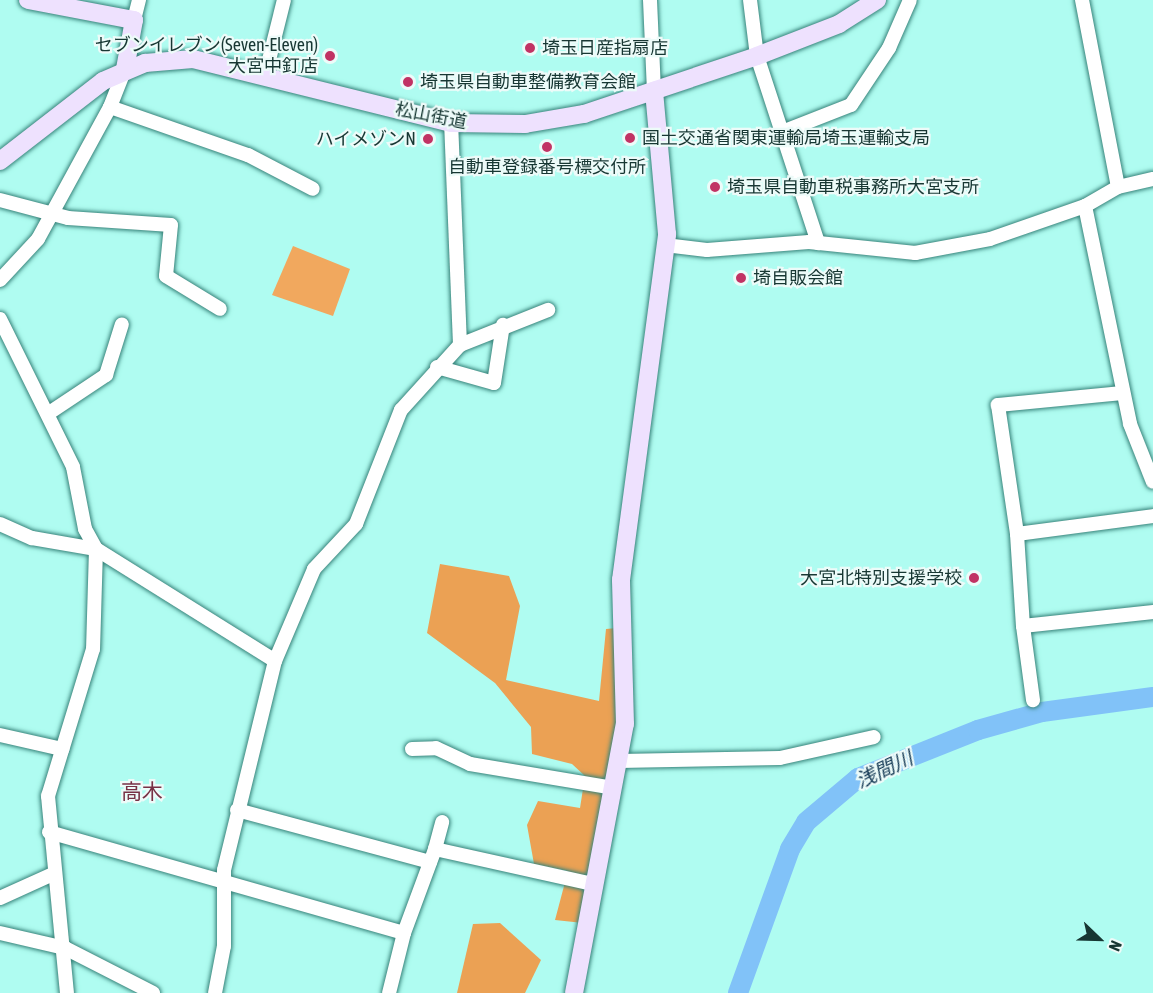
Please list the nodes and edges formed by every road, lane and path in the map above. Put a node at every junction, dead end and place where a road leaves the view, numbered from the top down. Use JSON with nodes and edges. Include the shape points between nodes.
{"nodes":[{"id":1,"x":139,"y":0,"type":"edge"},
{"id":2,"x":284,"y":0,"type":"edge"},
{"id":3,"x":650,"y":0,"type":"edge"},
{"id":4,"x":750,"y":0,"type":"edge"},
{"id":5,"x":877,"y":0,"type":"edge"},
{"id":6,"x":910,"y":0,"type":"edge"},
{"id":7,"x":1082,"y":0,"type":"edge"},
{"id":8,"x":40,"y":1,"type":"edge"},
{"id":9,"x":134,"y":20,"type":"junction"},
{"id":10,"x":757,"y":56,"type":"junction"},
{"id":11,"x":124,"y":69,"type":"junction"},
{"id":12,"x":265,"y":76,"type":"junction"},
{"id":13,"x":654,"y":91,"type":"junction"},
{"id":14,"x":110,"y":107,"type":"junction"},
{"id":15,"x":451,"y":123,"type":"junction"},
{"id":16,"x":782,"y":132,"type":"junction"},
{"id":17,"x":0,"y":161,"type":"edge"},
{"id":18,"x":1153,"y":179,"type":"edge"},
{"id":19,"x":1118,"y":187,"type":"junction"},
{"id":20,"x":313,"y":189,"type":"dead end"},
{"id":21,"x":0,"y":200,"type":"edge"},
{"id":22,"x":1085,"y":206,"type":"junction"},
{"id":23,"x":51,"y":214,"type":"junction"},
{"id":24,"x":818,"y":243,"type":"junction"},
{"id":25,"x":665,"y":245,"type":"junction"},
{"id":26,"x":0,"y":280,"type":"edge"},
{"id":27,"x":220,"y":309,"type":"dead end"},
{"id":28,"x":548,"y":310,"type":"dead end"},
{"id":29,"x":0,"y":319,"type":"edge"},
{"id":30,"x":122,"y":324,"type":"dead end"},
{"id":31,"x":503,"y":325,"type":"junction"},
{"id":32,"x":460,"y":345,"type":"junction"},
{"id":33,"x":437,"y":367,"type":"junction"},
{"id":34,"x":1123,"y":393,"type":"junction"},
{"id":35,"x":49,"y":413,"type":"junction"},
{"id":36,"x":1153,"y":482,"type":"edge"},
{"id":37,"x":1153,"y":516,"type":"edge"},
{"id":38,"x":0,"y":524,"type":"edge"},
{"id":39,"x":1017,"y":534,"type":"junction"},
{"id":40,"x":96,"y":549,"type":"junction"},
{"id":41,"x":1153,"y":612,"type":"edge"},
{"id":42,"x":1023,"y":626,"type":"junction"},
{"id":43,"x":275,"y":662,"type":"junction"},
{"id":44,"x":1033,"y":700,"type":"dead end"},
{"id":45,"x":0,"y":735,"type":"edge"},
{"id":46,"x":874,"y":737,"type":"dead end"},
{"id":47,"x":62,"y":749,"type":"junction"},
{"id":48,"x":412,"y":749,"type":"dead end"},
{"id":49,"x":619,"y":761,"type":"junction"},
{"id":50,"x":613,"y":788,"type":"junction"},
{"id":51,"x":237,"y":810,"type":"junction"},
{"id":52,"x":442,"y":822,"type":"dead end"},
{"id":53,"x":49,"y":832,"type":"junction"},
{"id":54,"x":432,"y":856,"type":"junction"},
{"id":55,"x":51,"y":875,"type":"junction"},
{"id":56,"x":225,"y":882,"type":"junction"},
{"id":57,"x":593,"y":884,"type":"junction"},
{"id":58,"x":0,"y":898,"type":"edge"},
{"id":59,"x":0,"y":933,"type":"edge"},
{"id":60,"x":404,"y":933,"type":"junction"},
{"id":61,"x":65,"y":948,"type":"junction"},
{"id":62,"x":67,"y":993,"type":"edge"},
{"id":63,"x":153,"y":993,"type":"edge"},
{"id":64,"x":215,"y":993,"type":"edge"},
{"id":65,"x":389,"y":993,"type":"edge"},
{"id":66,"x":574,"y":993,"type":"edge"}],
"edges":[{"from":1,"to":9,"type":"street"},
{"from":2,"to":12,"type":"street"},
{"from":3,"to":13,"type":"street"},
{"from":4,"to":10,"type":"street"},
{"from":5,"to":10,"type":"street","name":"松山街道","via":[[838,24]]},
{"from":6,"to":16,"type":"street","via":[[889,48],[851,105]]},
{"from":7,"to":19,"type":"street"},
{"from":8,"to":9,"type":"street"},
{"from":9,"to":11,"type":"street"},
{"from":10,"to":13,"type":"street","name":"松山街道"},
{"from":10,"to":16,"type":"street"},
{"from":11,"to":12,"type":"street","name":"松山街道","via":[[193,59]]},
{"from":11,"to":14,"type":"street"},
{"from":11,"to":17,"type":"street","name":"松山街道"},
{"from":12,"to":15,"type":"street","name":"松山街道"},
{"from":13,"to":15,"type":"street","name":"松山街道","via":[[549,121]]},
{"from":13,"to":25,"type":"street"},
{"from":14,"to":20,"type":"street","via":[[248,155]]},
{"from":14,"to":23,"type":"street"},
{"from":15,"to":32,"type":"street"},
{"from":16,"to":24,"type":"street"},
{"from":18,"to":19,"type":"street"},
{"from":19,"to":22,"type":"street"},
{"from":21,"to":23,"type":"street"},
{"from":22,"to":24,"type":"street","via":[[990,239],[915,253]]},
{"from":22,"to":34,"type":"street"},
{"from":23,"to":26,"type":"street","via":[[38,239]]},
{"from":23,"to":27,"type":"street","via":[[171,225],[166,276]]},
{"from":24,"to":25,"type":"street","via":[[707,250]]},
{"from":25,"to":49,"type":"street","via":[[621,580],[627,699]]},
{"from":28,"to":31,"type":"street"},
{"from":29,"to":35,"type":"street"},
{"from":30,"to":35,"type":"street","via":[[106,375]]},
{"from":31,"to":32,"type":"street"},
{"from":31,"to":33,"type":"street","via":[[494,383]]},
{"from":32,"to":33,"type":"street"},
{"from":33,"to":43,"type":"street","via":[[401,410],[346,540],[314,568]]},
{"from":34,"to":36,"type":"street"},
{"from":34,"to":39,"type":"street","via":[[998,405]]},
{"from":35,"to":40,"type":"street","via":[[73,467],[85,529]]},
{"from":37,"to":39,"type":"street"},
{"from":38,"to":40,"type":"street","via":[[32,538]]},
{"from":39,"to":42,"type":"street"},
{"from":40,"to":43,"type":"street"},
{"from":40,"to":47,"type":"street","via":[[98,623]]},
{"from":41,"to":42,"type":"street"},
{"from":42,"to":44,"type":"street"},
{"from":43,"to":51,"type":"street"},
{"from":45,"to":47,"type":"street"},
{"from":46,"to":49,"type":"street","via":[[780,758]]},
{"from":47,"to":53,"type":"street","via":[[48,796]]},
{"from":48,"to":50,"type":"street","via":[[436,748],[470,764]]},
{"from":49,"to":50,"type":"street"},
{"from":50,"to":57,"type":"street"},
{"from":51,"to":54,"type":"street"},
{"from":51,"to":56,"type":"street"},
{"from":52,"to":54,"type":"street"},
{"from":53,"to":55,"type":"street"},
{"from":53,"to":56,"type":"street"},
{"from":54,"to":57,"type":"street"},
{"from":54,"to":60,"type":"street"},
{"from":55,"to":58,"type":"street"},
{"from":55,"to":61,"type":"street"},
{"from":56,"to":60,"type":"street"},
{"from":56,"to":64,"type":"street","via":[[224,946]]},
{"from":57,"to":66,"type":"street"},
{"from":59,"to":61,"type":"street"},
{"from":60,"to":65,"type":"street"},
{"from":61,"to":62,"type":"street"},
{"from":61,"to":63,"type":"street"}]}
